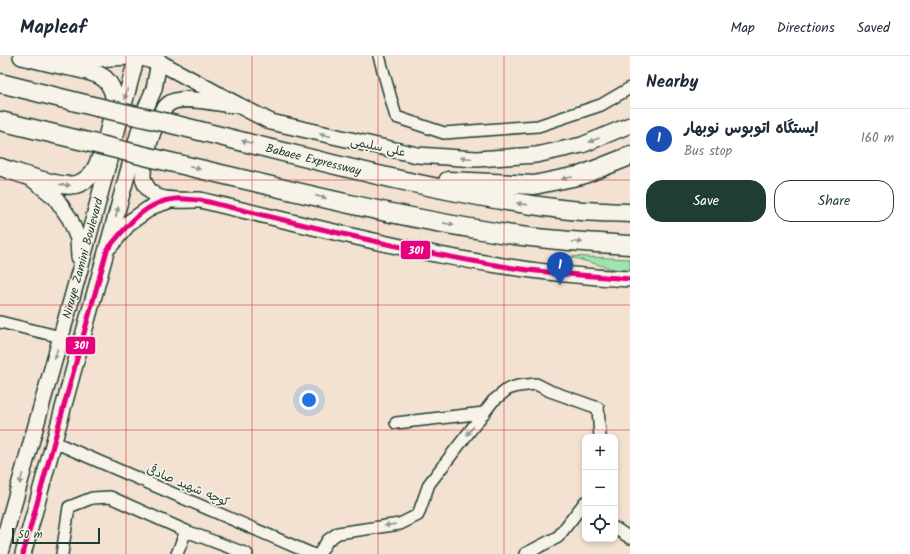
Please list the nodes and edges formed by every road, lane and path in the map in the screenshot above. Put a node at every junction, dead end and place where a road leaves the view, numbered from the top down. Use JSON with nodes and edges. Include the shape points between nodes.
{"nodes":[{"id":1,"x":22,"y":56,"type":"edge"},
{"id":2,"x":128,"y":56,"type":"edge"},
{"id":3,"x":138,"y":56,"type":"edge"},
{"id":4,"x":379,"y":56,"type":"edge"},
{"id":5,"x":160,"y":59,"type":"edge"},
{"id":6,"x":55,"y":64,"type":"junction"},
{"id":7,"x":0,"y":83,"type":"edge"},
{"id":8,"x":630,"y":88,"type":"edge"},
{"id":9,"x":238,"y":105,"type":"junction"},
{"id":10,"x":0,"y":121,"type":"edge"},
{"id":11,"x":630,"y":124,"type":"edge"},
{"id":12,"x":630,"y":156,"type":"edge"},
{"id":13,"x":0,"y":167,"type":"edge"},
{"id":14,"x":28,"y":176,"type":"junction"},
{"id":15,"x":394,"y":178,"type":"junction"},
{"id":16,"x":174,"y":199,"type":"junction"},
{"id":17,"x":630,"y":214,"type":"edge"},
{"id":18,"x":630,"y":245,"type":"edge"},
{"id":19,"x":107,"y":250,"type":"junction"},
{"id":20,"x":80,"y":269,"type":"junction"},
{"id":21,"x":630,"y":279,"type":"edge"},
{"id":22,"x":0,"y":322,"type":"edge"},
{"id":23,"x":61,"y":337,"type":"junction"},
{"id":24,"x":484,"y":413,"type":"junction"},
{"id":25,"x":396,"y":423,"type":"dead end"},
{"id":26,"x":600,"y":434,"type":"edge"},
{"id":27,"x":54,"y":442,"type":"junction"},
{"id":28,"x":582,"y":506,"type":"edge"},
{"id":29,"x":618,"y":530,"type":"edge"},
{"id":30,"x":186,"y":531,"type":"junction"},
{"id":31,"x":630,"y":538,"type":"edge"},
{"id":32,"x":0,"y":553,"type":"edge"},
{"id":33,"x":23,"y":554,"type":"edge"},
{"id":34,"x":62,"y":554,"type":"edge"},
{"id":35,"x":177,"y":554,"type":"edge"},
{"id":36,"x":247,"y":554,"type":"edge"},
{"id":37,"x":312,"y":554,"type":"edge"},
{"id":38,"x":319,"y":554,"type":"edge"},
{"id":39,"x":525,"y":554,"type":"edge"}],
"edges":[{"from":1,"to":6,"type":"main road"},
{"from":2,"to":6,"type":"main road"},
{"from":3,"to":5,"type":"main road","name":"علی سلیمی"},
{"from":3,"to":20,"type":"main road","name":"Niruye Zamini Boulevard","one_way":true},
{"from":4,"to":8,"type":"street","via":[[396,116],[444,133],[538,126],[601,105]]},
{"from":5,"to":9,"type":"main road","name":"علی سلیمی"},
{"from":19,"to":5,"type":"main road","name":"Niruye Zamini Boulevard","one_way":true,"via":[[145,110],[154,89]]},
{"from":14,"to":6,"type":"main road","one_way":true,"via":[[70,186],[82,183],[91,175],[108,132],[114,96],[108,83],[95,73]]},
{"from":15,"to":7,"type":"highway","name":"Babaee Expressway","one_way":true,"bridge":true},
{"from":11,"to":9,"type":"main road","name":"علی سلیمی","one_way":true,"via":[[582,144],[536,155],[476,159],[417,155],[360,143],[271,122]]},
{"from":9,"to":16,"type":"main road","via":[[181,99],[170,102],[162,109],[148,147],[143,176],[146,186],[153,195],[163,199]]},
{"from":10,"to":18,"type":"highway","one_way":true,"bridge":true,"via":[[387,212],[561,241]]},
{"from":12,"to":15,"type":"highway","one_way":true,"via":[[582,175],[534,185]]},
{"from":13,"to":14,"type":"main road"},
{"from":14,"to":20,"type":"main road","via":[[55,197],[70,219],[78,239]]},
{"from":17,"to":15,"type":"highway","name":"Babaee Expressway","one_way":true,"via":[[562,210],[486,198]]},
{"from":16,"to":19,"type":"main road","via":[[153,206],[130,222]]},
{"from":16,"to":21,"type":"main road","via":[[200,200],[426,252],[514,269],[591,278]]},
{"from":19,"to":27,"type":"main road","name":"Niruye Zamini Boulevard"},
{"from":20,"to":23,"type":"main road","name":"Niruye Zamini Boulevard"},
{"from":22,"to":23,"type":"street"},
{"from":23,"to":32,"type":"main road","name":"Niruye Zamini Boulevard","one_way":true},
{"from":24,"to":25,"type":"street"},
{"from":24,"to":26,"type":"street","via":[[508,389],[536,384],[598,408]]},
{"from":24,"to":38,"type":"street","one_way":true,"via":[[429,484],[418,515],[400,524],[338,533],[328,540]]},
{"from":27,"to":33,"type":"main road","name":"Niruye Zamini Boulevard"},
{"from":27,"to":37,"type":"street","name":"کوچه شهید صادقی"},
{"from":28,"to":39,"type":"street","via":[[558,537]]},
{"from":29,"to":31,"type":"street"},
{"from":30,"to":34,"type":"street","via":[[110,497],[92,498],[69,507]]},
{"from":30,"to":35,"type":"street"},
{"from":30,"to":36,"type":"street"}]}
